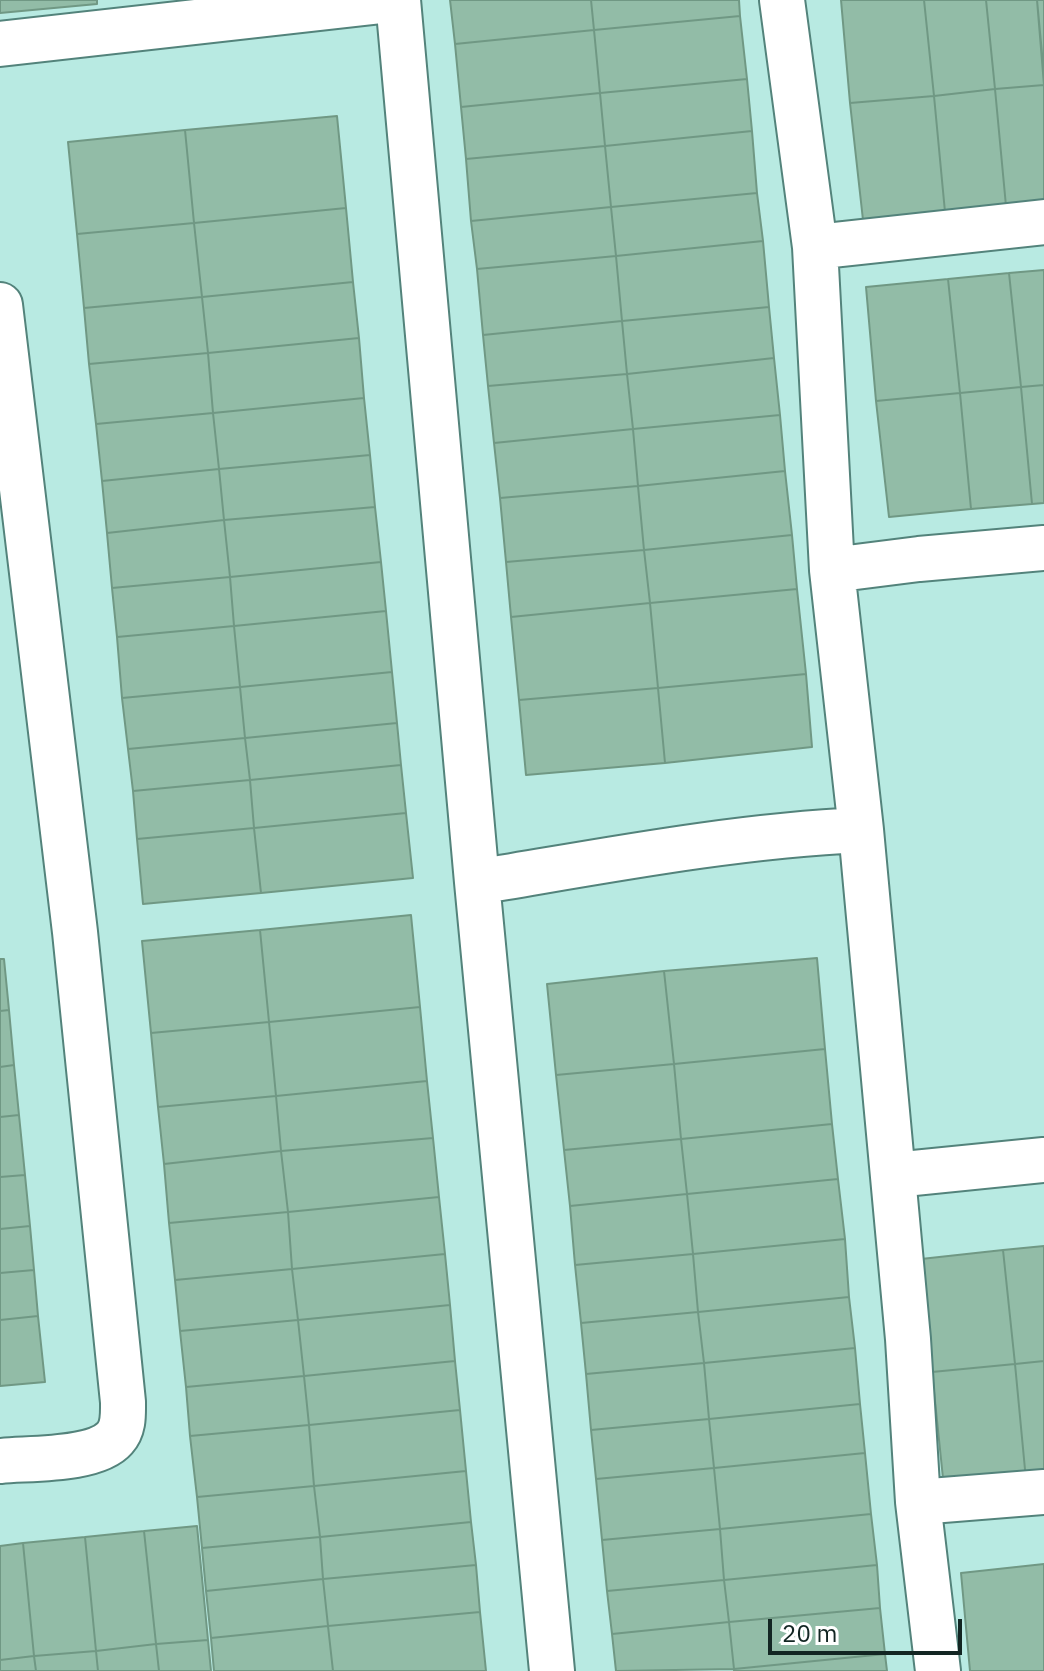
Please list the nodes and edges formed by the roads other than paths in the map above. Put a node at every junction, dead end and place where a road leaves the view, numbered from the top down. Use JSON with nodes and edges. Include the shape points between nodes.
{"nodes":[{"id":1,"x":391,"y":0,"type":"edge"},
{"id":2,"x":398,"y":0,"type":"edge"},
{"id":3,"x":782,"y":0,"type":"edge"},
{"id":4,"x":0,"y":44,"type":"edge"},
{"id":5,"x":1044,"y":222,"type":"edge"},
{"id":6,"x":815,"y":247,"type":"junction"},
{"id":7,"x":0,"y":305,"type":"edge"},
{"id":8,"x":12,"y":492,"type":"edge"},
{"id":9,"x":1044,"y":548,"type":"edge"},
{"id":10,"x":832,"y":570,"type":"junction"},
{"id":11,"x":861,"y":830,"type":"junction"},
{"id":12,"x":477,"y":882,"type":"junction"},
{"id":13,"x":1044,"y":1160,"type":"edge"},
{"id":14,"x":894,"y":1175,"type":"junction"},
{"id":15,"x":0,"y":1461,"type":"edge"},
{"id":16,"x":1044,"y":1492,"type":"edge"},
{"id":17,"x":918,"y":1502,"type":"junction"},
{"id":18,"x":552,"y":1671,"type":"edge"},
{"id":19,"x":938,"y":1671,"type":"edge"}],
"edges":[{"from":1,"to":4,"type":"street"},
{"from":2,"to":12,"type":"street"},
{"from":3,"to":6,"type":"street"},
{"from":5,"to":6,"type":"street"},
{"from":6,"to":10,"type":"street"},
{"from":7,"to":8,"type":"street"},
{"from":8,"to":15,"type":"street","via":[[75,932],[123,1423],[105,1447],[89,1453]]},
{"from":9,"to":10,"type":"street"},
{"from":10,"to":11,"type":"street"},
{"from":11,"to":12,"type":"street","via":[[651,853]]},
{"from":11,"to":14,"type":"street"},
{"from":12,"to":18,"type":"street"},
{"from":13,"to":14,"type":"street"},
{"from":14,"to":17,"type":"street"},
{"from":16,"to":17,"type":"street"},
{"from":17,"to":19,"type":"street"}]}
